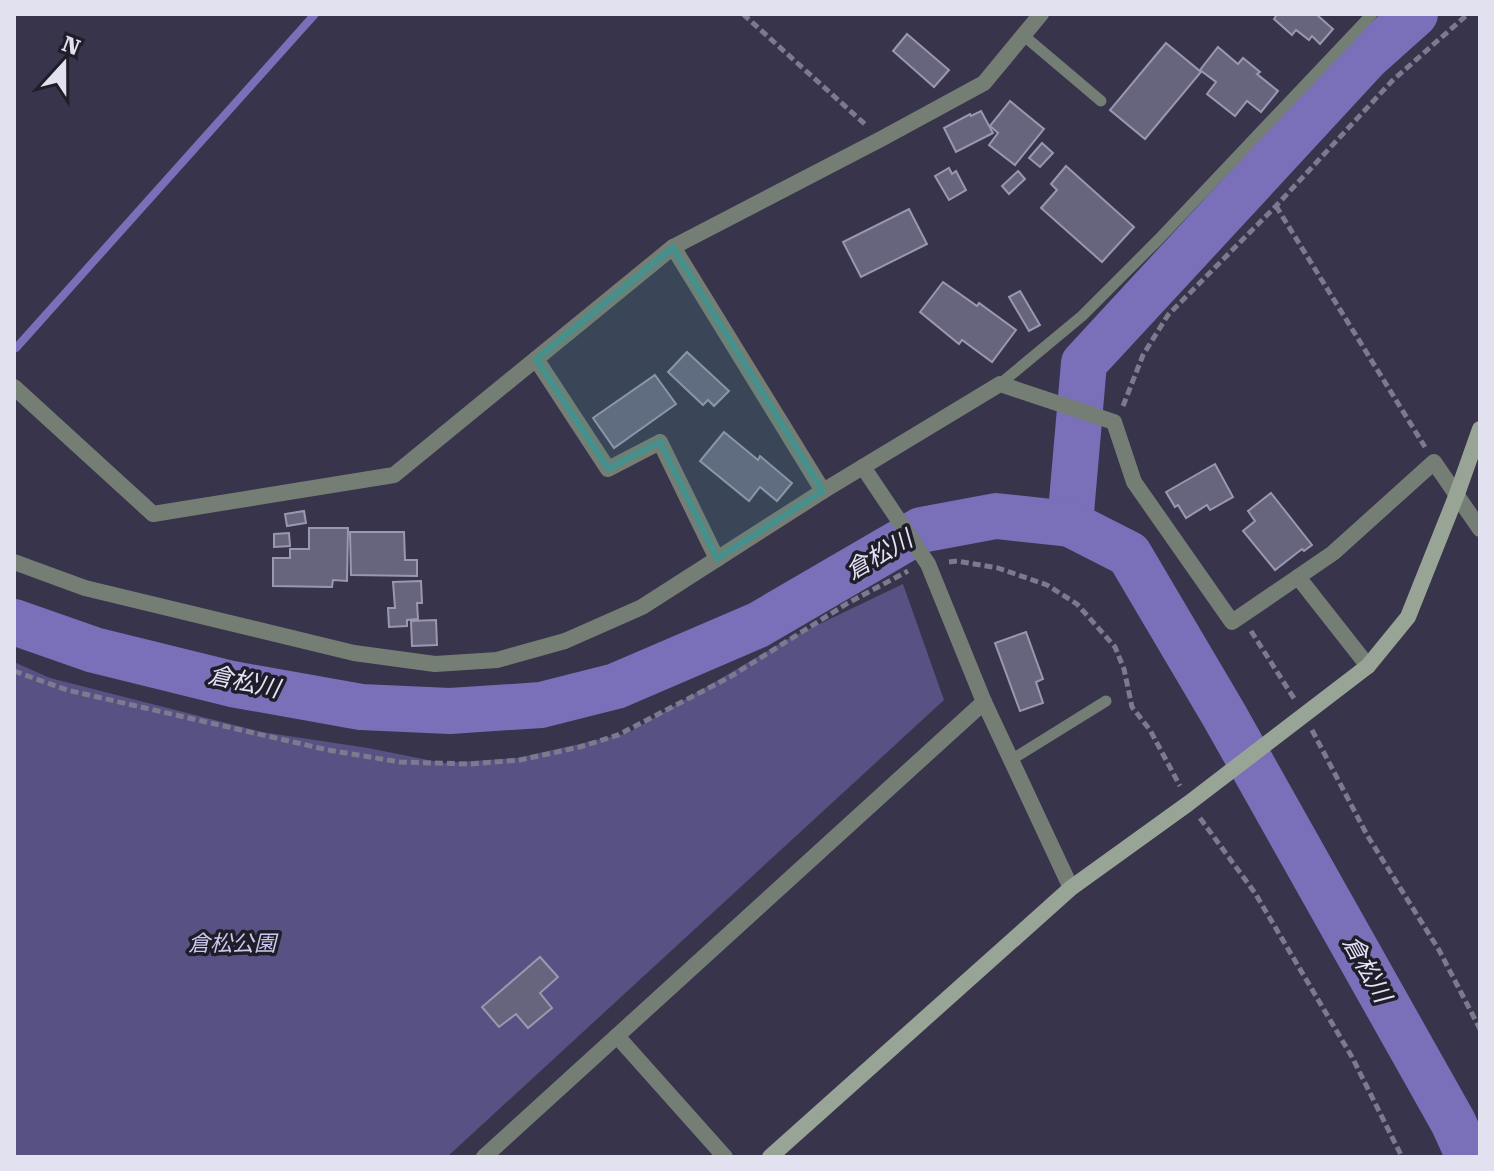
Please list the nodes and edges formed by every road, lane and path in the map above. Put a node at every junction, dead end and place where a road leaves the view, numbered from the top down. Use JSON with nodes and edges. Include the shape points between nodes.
{"nodes":[{"id":1,"x":743,"y":14,"type":"edge"},
{"id":2,"x":1041,"y":14,"type":"edge"},
{"id":3,"x":1372,"y":14,"type":"edge"},
{"id":4,"x":1468,"y":14,"type":"edge"},
{"id":5,"x":1023,"y":35,"type":"junction"},
{"id":6,"x":1101,"y":101,"type":"dead end"},
{"id":7,"x":881,"y":139,"type":"junction"},
{"id":8,"x":1276,"y":206,"type":"junction"},
{"id":9,"x":673,"y":247,"type":"junction"},
{"id":10,"x":536,"y":359,"type":"junction"},
{"id":11,"x":1000,"y":384,"type":"junction"},
{"id":12,"x":14,"y":387,"type":"edge"},
{"id":13,"x":1114,"y":422,"type":"junction"},
{"id":14,"x":1480,"y":429,"type":"edge"},
{"id":15,"x":1434,"y":462,"type":"junction"},
{"id":16,"x":863,"y":467,"type":"junction"},
{"id":17,"x":823,"y":491,"type":"junction"},
{"id":18,"x":1457,"y":494,"type":"junction"},
{"id":19,"x":1480,"y":529,"type":"edge"},
{"id":20,"x":717,"y":559,"type":"junction"},
{"id":21,"x":14,"y":562,"type":"edge"},
{"id":22,"x":928,"y":564,"type":"junction"},
{"id":23,"x":1298,"y":577,"type":"junction"},
{"id":24,"x":1241,"y":616,"type":"junction"},
{"id":25,"x":1368,"y":666,"type":"junction"},
{"id":26,"x":14,"y":671,"type":"edge"},
{"id":27,"x":1106,"y":701,"type":"dead end"},
{"id":28,"x":984,"y":702,"type":"junction"},
{"id":29,"x":1305,"y":715,"type":"junction"},
{"id":30,"x":1011,"y":760,"type":"junction"},
{"id":31,"x":1189,"y":803,"type":"junction"},
{"id":32,"x":1071,"y":888,"type":"junction"},
{"id":33,"x":1480,"y":1029,"type":"edge"},
{"id":34,"x":617,"y":1036,"type":"junction"},
{"id":35,"x":484,"y":1157,"type":"edge"},
{"id":36,"x":725,"y":1157,"type":"edge"},
{"id":37,"x":770,"y":1157,"type":"edge"},
{"id":38,"x":1402,"y":1157,"type":"edge"}],
"edges":[{"from":1,"to":7,"type":"path"},
{"from":2,"to":5,"type":"street"},
{"from":3,"to":11,"type":"lane","via":[[1082,316]]},
{"from":4,"to":8,"type":"path","via":[[1392,81]]},
{"from":5,"to":6,"type":"lane"},
{"from":5,"to":7,"type":"street","via":[[984,83]]},
{"from":7,"to":9,"type":"street"},
{"from":8,"to":13,"type":"path","via":[[1168,315],[1143,355]]},
{"from":8,"to":15,"type":"path"},
{"from":9,"to":10,"type":"street"},
{"from":9,"to":17,"type":"street"},
{"from":10,"to":12,"type":"street","via":[[394,475],[153,514]]},
{"from":10,"to":20,"type":"street","via":[[608,469],[660,442]]},
{"from":11,"to":13,"type":"street"},
{"from":11,"to":16,"type":"street"},
{"from":13,"to":24,"type":"street","via":[[1134,482],[1232,622]]},
{"from":14,"to":18,"type":"street"},
{"from":15,"to":18,"type":"street"},
{"from":15,"to":23,"type":"street","via":[[1333,553]]},
{"from":16,"to":17,"type":"street"},
{"from":16,"to":22,"type":"street"},
{"from":17,"to":20,"type":"street"},
{"from":18,"to":19,"type":"street"},
{"from":18,"to":25,"type":"street","via":[[1408,617]]},
{"from":20,"to":21,"type":"street","via":[[642,607],[565,641],[497,660],[435,664],[354,653],[85,588]]},
{"from":22,"to":26,"type":"path","via":[[848,603],[730,677],[618,735],[520,760],[400,762],[328,750],[67,690]]},
{"from":22,"to":28,"type":"street"},
{"from":22,"to":31,"type":"path","via":[[957,561],[998,568],[1047,585],[1077,604],[1115,647],[1132,707]]},
{"from":23,"to":24,"type":"street"},
{"from":23,"to":25,"type":"street"},
{"from":24,"to":29,"type":"path"},
{"from":25,"to":29,"type":"street"},
{"from":27,"to":30,"type":"lane"},
{"from":28,"to":30,"type":"street"},
{"from":28,"to":34,"type":"street"},
{"from":29,"to":31,"type":"street"},
{"from":29,"to":33,"type":"path","via":[[1367,835],[1439,950]]},
{"from":30,"to":32,"type":"street"},
{"from":31,"to":32,"type":"street"},
{"from":31,"to":38,"type":"path","via":[[1255,893],[1352,1057]]},
{"from":32,"to":37,"type":"street"},
{"from":34,"to":35,"type":"street"},
{"from":34,"to":36,"type":"street"}]}
